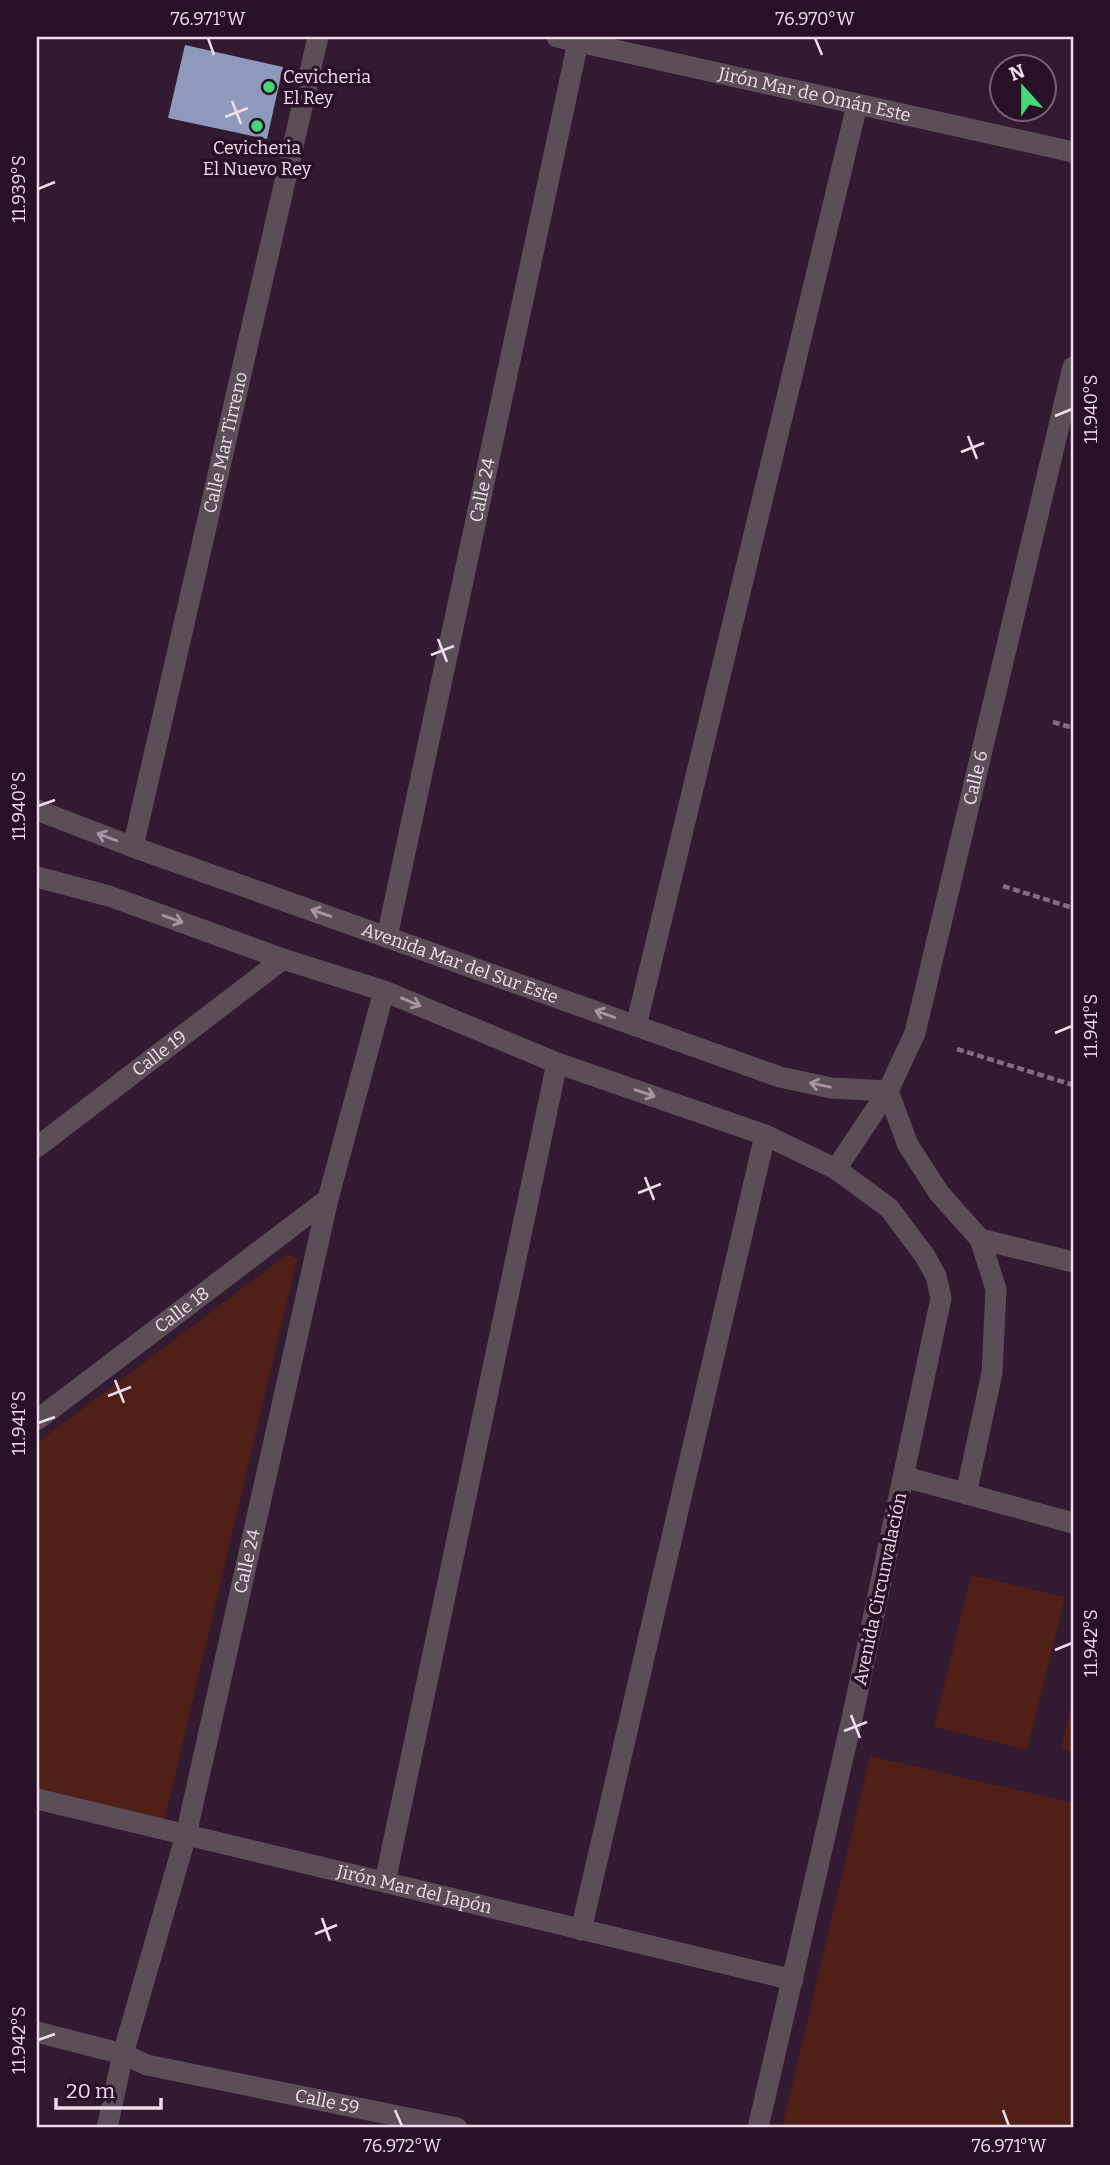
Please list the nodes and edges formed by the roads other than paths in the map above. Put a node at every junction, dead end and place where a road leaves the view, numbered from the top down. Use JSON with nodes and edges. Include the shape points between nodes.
{"nodes":[{"id":1,"x":318,"y":37,"type":"edge"},
{"id":2,"x":557,"y":37,"type":"edge"},
{"id":3,"x":578,"y":42,"type":"junction"},
{"id":4,"x":857,"y":105,"type":"junction"},
{"id":5,"x":1073,"y":152,"type":"edge"},
{"id":6,"x":1073,"y":368,"type":"edge"},
{"id":7,"x":37,"y":810,"type":"edge"},
{"id":8,"x":134,"y":847,"type":"junction"},
{"id":9,"x":37,"y":877,"type":"edge"},
{"id":10,"x":387,"y":937,"type":"junction"},
{"id":11,"x":283,"y":959,"type":"junction"},
{"id":12,"x":384,"y":991,"type":"junction"},
{"id":13,"x":636,"y":1026,"type":"junction"},
{"id":14,"x":557,"y":1063,"type":"junction"},
{"id":15,"x":888,"y":1091,"type":"junction"},
{"id":16,"x":765,"y":1135,"type":"junction"},
{"id":17,"x":37,"y":1147,"type":"edge"},
{"id":18,"x":836,"y":1169,"type":"junction"},
{"id":19,"x":328,"y":1199,"type":"junction"},
{"id":20,"x":980,"y":1239,"type":"junction"},
{"id":21,"x":1073,"y":1262,"type":"edge"},
{"id":22,"x":37,"y":1420,"type":"edge"},
{"id":23,"x":905,"y":1477,"type":"junction"},
{"id":24,"x":966,"y":1494,"type":"junction"},
{"id":25,"x":1073,"y":1522,"type":"edge"},
{"id":26,"x":37,"y":1799,"type":"edge"},
{"id":27,"x":186,"y":1835,"type":"junction"},
{"id":28,"x":385,"y":1882,"type":"junction"},
{"id":29,"x":582,"y":1930,"type":"junction"},
{"id":30,"x":793,"y":1980,"type":"junction"},
{"id":31,"x":37,"y":2032,"type":"edge"},
{"id":32,"x":123,"y":2054,"type":"junction"},
{"id":33,"x":107,"y":2128,"type":"edge"},
{"id":34,"x":457,"y":2128,"type":"edge"},
{"id":35,"x":758,"y":2128,"type":"edge"}],
"edges":[{"from":1,"to":8,"type":"street","name":"Calle Mar Tirreno"},
{"from":2,"to":3,"type":"street","name":"Jirón Mar de Omán Este"},
{"from":3,"to":4,"type":"street","name":"Jirón Mar de Omán Este"},
{"from":3,"to":10,"type":"street","name":"Calle 24"},
{"from":4,"to":5,"type":"street","name":"Jirón Mar de Omán Este"},
{"from":4,"to":13,"type":"street"},
{"from":6,"to":15,"type":"street","name":"Calle 6","via":[[915,1034]]},
{"from":8,"to":7,"type":"street","name":"Avenida Mar del Sur Este","one_way":true},
{"from":10,"to":8,"type":"street","name":"Avenida Mar del Sur Este","one_way":true},
{"from":9,"to":11,"type":"street","one_way":true,"via":[[108,896]]},
{"from":13,"to":10,"type":"street","name":"Avenida Mar del Sur Este","one_way":true},
{"from":11,"to":12,"type":"street"},
{"from":11,"to":17,"type":"street","name":"Calle 19"},
{"from":12,"to":14,"type":"street","one_way":true},
{"from":12,"to":19,"type":"street","name":"Calle 24"},
{"from":15,"to":13,"type":"street","name":"Avenida Mar del Sur Este","one_way":true,"via":[[831,1088],[780,1077]]},
{"from":14,"to":16,"type":"street","one_way":true},
{"from":14,"to":28,"type":"street"},
{"from":15,"to":18,"type":"street","name":"Calle 6"},
{"from":15,"to":20,"type":"street","via":[[908,1145],[939,1193]]},
{"from":16,"to":18,"type":"street"},
{"from":16,"to":29,"type":"street"},
{"from":18,"to":23,"type":"street","name":"Avenida Circunvalación","via":[[889,1208],[925,1256],[939,1287],[941,1298]]},
{"from":19,"to":22,"type":"street","name":"Calle 18"},
{"from":19,"to":27,"type":"street","name":"Calle 24"},
{"from":20,"to":21,"type":"street"},
{"from":20,"to":24,"type":"street","via":[[996,1289],[992,1373]]},
{"from":23,"to":24,"type":"street"},
{"from":23,"to":30,"type":"street","name":"Avenida Circunvalación"},
{"from":24,"to":25,"type":"street"},
{"from":26,"to":27,"type":"street","name":"Jirón Mar del Japón"},
{"from":27,"to":28,"type":"street","name":"Jirón Mar del Japón"},
{"from":27,"to":32,"type":"street","name":"Calle 24"},
{"from":28,"to":29,"type":"street","name":"Jirón Mar del Japón"},
{"from":29,"to":30,"type":"street","name":"Jirón Mar del Japón"},
{"from":30,"to":35,"type":"street","name":"Avenida Circunvalación"},
{"from":31,"to":32,"type":"street","name":"Calle 59"},
{"from":32,"to":33,"type":"street","name":"Calle 24"},
{"from":32,"to":34,"type":"street","name":"Calle 59","via":[[146,2065]]}]}
